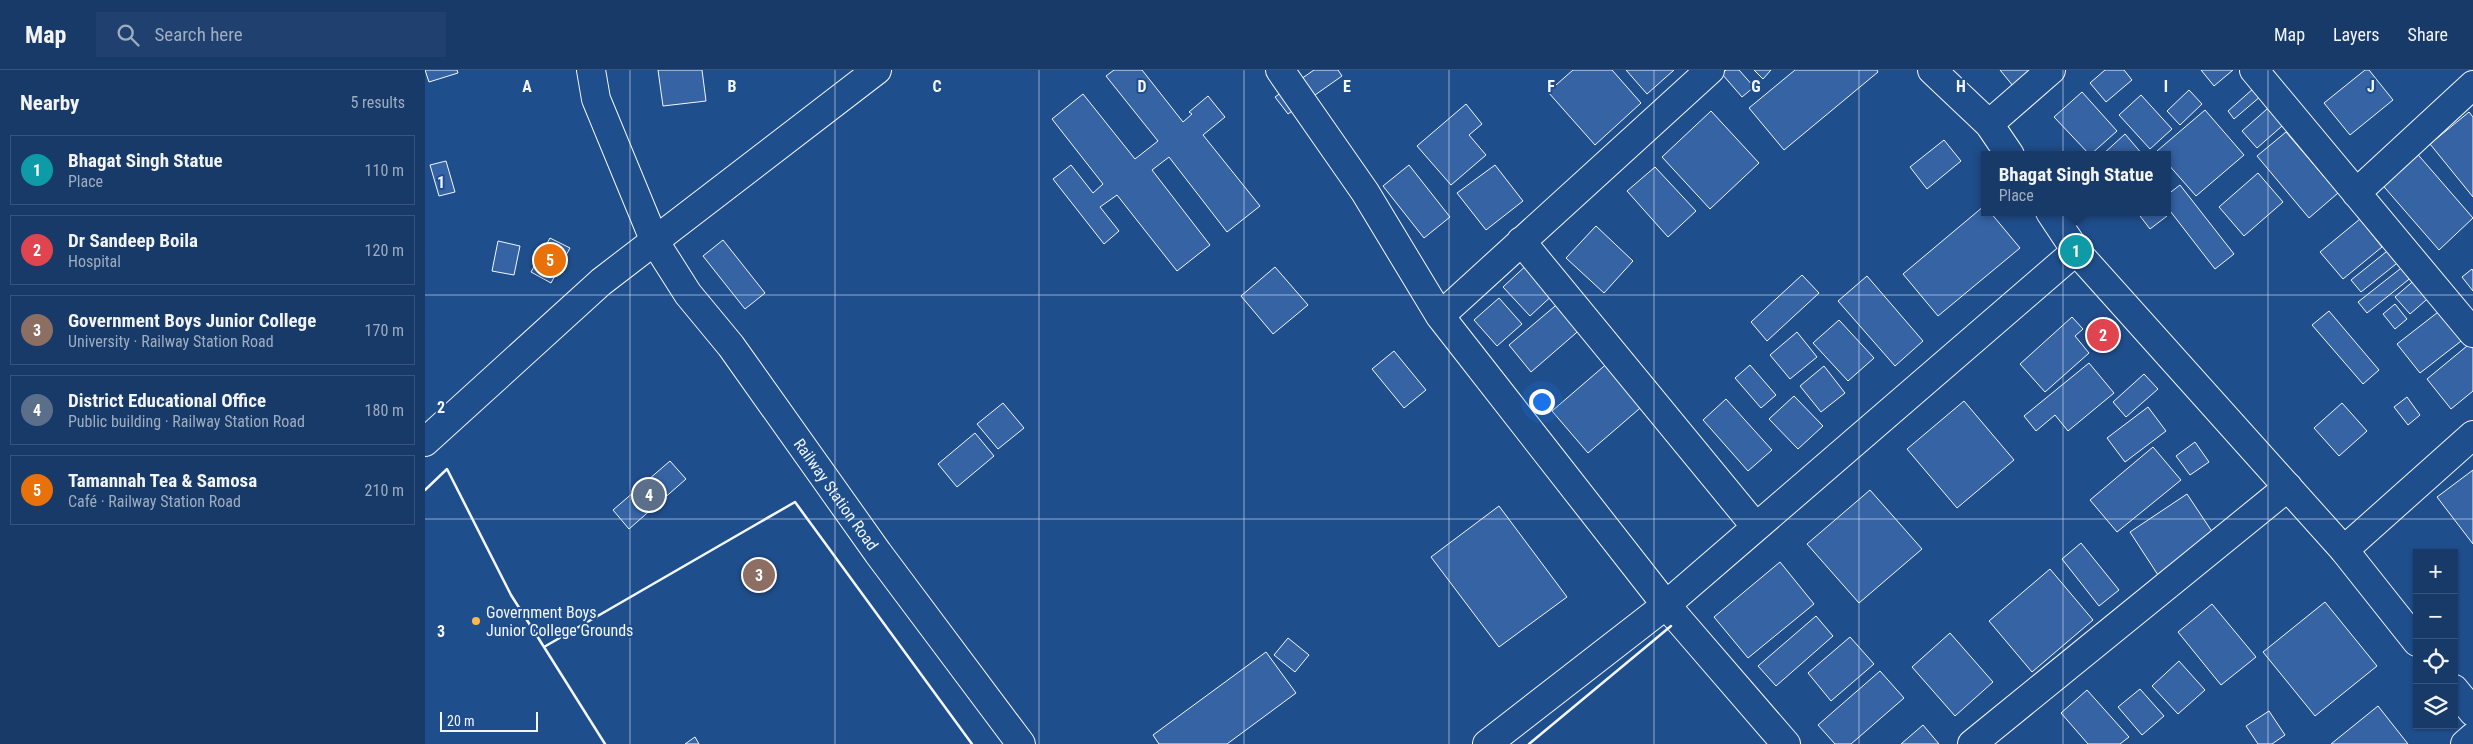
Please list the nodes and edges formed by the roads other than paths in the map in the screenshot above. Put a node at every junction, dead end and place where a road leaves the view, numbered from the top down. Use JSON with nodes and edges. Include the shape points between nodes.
{"nodes":[{"id":1,"x":591,"y":70,"type":"edge"},
{"id":2,"x":877,"y":70,"type":"edge"},
{"id":3,"x":1280,"y":70,"type":"edge"},
{"id":4,"x":1710,"y":70,"type":"edge"},
{"id":5,"x":1932,"y":70,"type":"edge"},
{"id":6,"x":2051,"y":70,"type":"edge"},
{"id":7,"x":2254,"y":70,"type":"edge"},
{"id":8,"x":2473,"y":85,"type":"edge"},
{"id":9,"x":1989,"y":124,"type":"junction"},
{"id":10,"x":2007,"y":151,"type":"edge"},
{"id":11,"x":2356,"y":193,"type":"junction"},
{"id":12,"x":2052,"y":216,"type":"edge"},
{"id":13,"x":1521,"y":241,"type":"junction"},
{"id":14,"x":655,"y":242,"type":"junction"},
{"id":15,"x":2076,"y":251,"type":"junction"},
{"id":16,"x":1440,"y":316,"type":"junction"},
{"id":17,"x":2473,"y":333,"type":"edge"},
{"id":18,"x":2473,"y":435,"type":"edge"},
{"id":19,"x":425,"y":442,"type":"edge"},
{"id":20,"x":2288,"y":487,"type":"junction"},
{"id":21,"x":1756,"y":527,"type":"junction"},
{"id":22,"x":2344,"y":550,"type":"junction"},
{"id":23,"x":1666,"y":605,"type":"junction"},
{"id":24,"x":2415,"y":639,"type":"edge"},
{"id":25,"x":2458,"y":694,"type":"edge"},
{"id":26,"x":2473,"y":712,"type":"edge"},
{"id":27,"x":2473,"y":737,"type":"edge"},
{"id":28,"x":1021,"y":744,"type":"edge"},
{"id":29,"x":1487,"y":744,"type":"edge"},
{"id":30,"x":1786,"y":744,"type":"edge"},
{"id":31,"x":1973,"y":744,"type":"edge"},
{"id":32,"x":2465,"y":744,"type":"edge"}],
"edges":[{"from":1,"to":14,"type":"street","name":"Railway Station Road","via":[[596,99]]},
{"from":2,"to":14,"type":"street"},
{"from":3,"to":16,"type":"street","via":[[1365,192]]},
{"from":4,"to":13,"type":"street"},
{"from":5,"to":9,"type":"street"},
{"from":6,"to":9,"type":"street"},
{"from":7,"to":11,"type":"street"},
{"from":8,"to":11,"type":"street"},
{"from":9,"to":10,"type":"street"},
{"from":11,"to":17,"type":"street"},
{"from":12,"to":15,"type":"street"},
{"from":13,"to":16,"type":"street"},
{"from":13,"to":21,"type":"street"},
{"from":14,"to":19,"type":"street","via":[[601,282]]},
{"from":14,"to":28,"type":"street","name":"Railway Station Road","via":[[689,294],[731,346]]},
{"from":15,"to":20,"type":"street"},
{"from":15,"to":21,"type":"street"},
{"from":16,"to":23,"type":"street"},
{"from":18,"to":22,"type":"street"},
{"from":20,"to":22,"type":"street"},
{"from":20,"to":31,"type":"street"},
{"from":21,"to":23,"type":"street"},
{"from":22,"to":24,"type":"street"},
{"from":23,"to":29,"type":"street"},
{"from":23,"to":30,"type":"street"},
{"from":25,"to":26,"type":"street"},
{"from":27,"to":32,"type":"street"}]}
